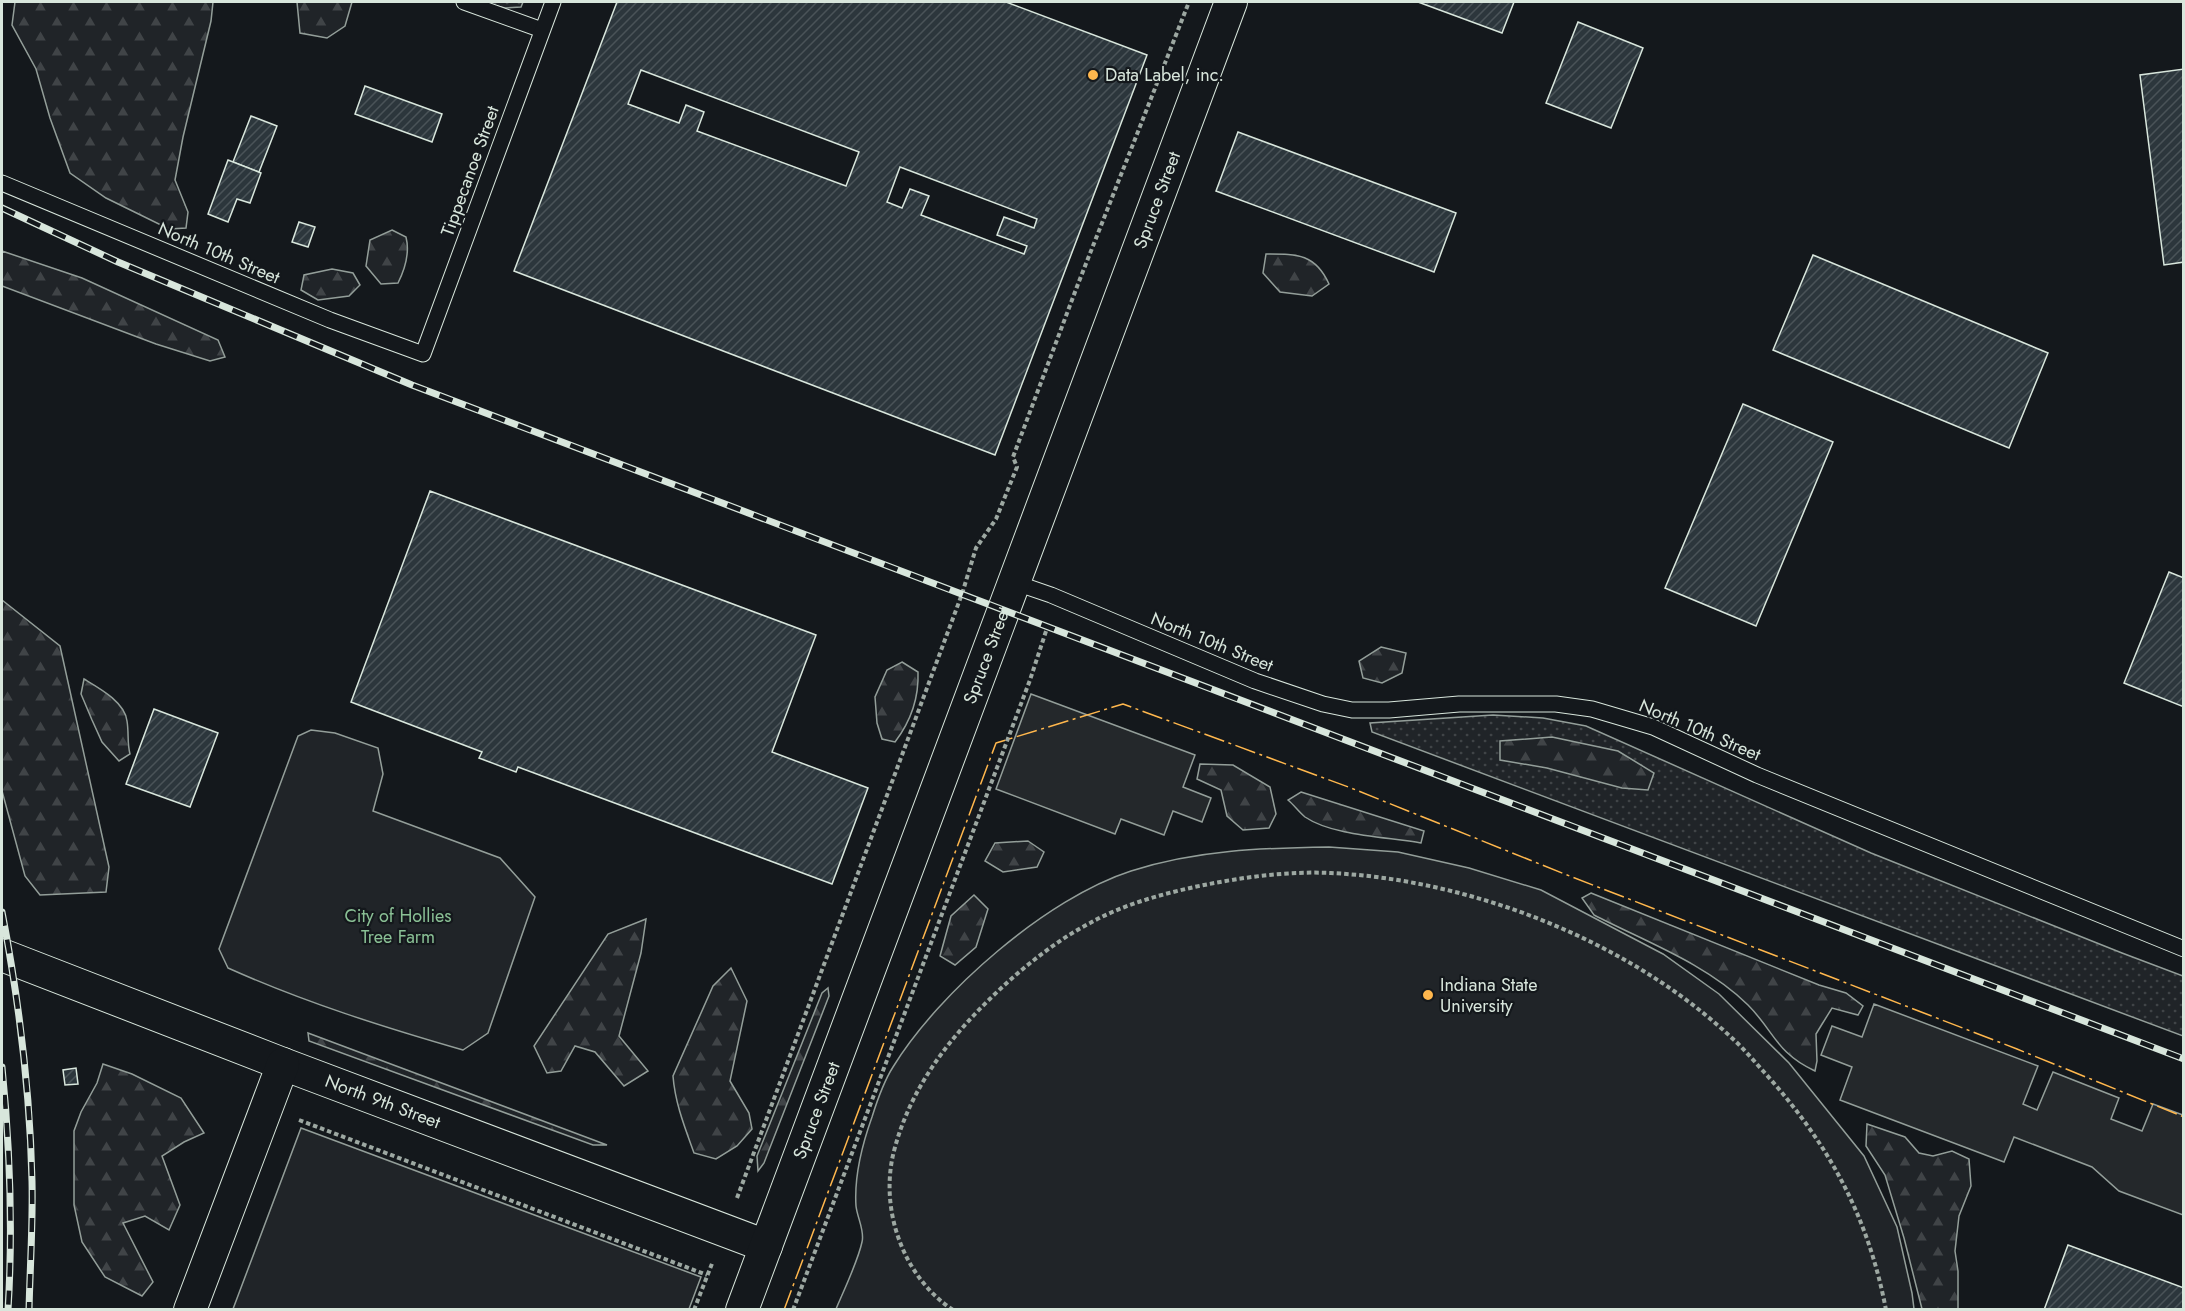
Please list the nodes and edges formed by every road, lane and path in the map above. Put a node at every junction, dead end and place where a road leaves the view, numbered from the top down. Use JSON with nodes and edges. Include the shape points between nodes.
{"nodes":[{"id":1,"x":464,"y":2,"type":"edge"},
{"id":2,"x":553,"y":2,"type":"edge"},
{"id":3,"x":1189,"y":2,"type":"edge"},
{"id":4,"x":1231,"y":2,"type":"edge"},
{"id":5,"x":542,"y":30,"type":"junction"},
{"id":6,"x":2,"y":183,"type":"edge"},
{"id":7,"x":423,"y":354,"type":"joint"},
{"id":8,"x":1013,"y":582,"type":"junction"},
{"id":9,"x":1061,"y":600,"type":"junction"},
{"id":10,"x":2184,"y":949,"type":"edge"},
{"id":11,"x":2,"y":955,"type":"edge"},
{"id":12,"x":283,"y":1064,"type":"junction"},
{"id":13,"x":295,"y":1131,"type":"dead end"},
{"id":14,"x":725,"y":1230,"type":"junction"},
{"id":15,"x":766,"y":1246,"type":"junction"},
{"id":16,"x":707,"y":1275,"type":"junction"},
{"id":17,"x":190,"y":1310,"type":"edge"},
{"id":18,"x":694,"y":1310,"type":"edge"},
{"id":19,"x":742,"y":1310,"type":"edge"},
{"id":20,"x":793,"y":1310,"type":"edge"},
{"id":21,"x":953,"y":1310,"type":"edge"},
{"id":22,"x":1886,"y":1310,"type":"edge"}],
"edges":[{"from":1,"to":5,"type":"lane"},
{"from":2,"to":5,"type":"lane","name":"Tippecanoe Street"},
{"from":3,"to":14,"type":"path","via":[[1017,446],[1013,457],[1017,467],[996,519],[976,548]]},
{"from":4,"to":8,"type":"street","name":"Spruce Street"},
{"from":5,"to":7,"type":"lane","name":"Tippecanoe Street"},
{"from":6,"to":7,"type":"lane","name":"North 10th Street","via":[[330,320]]},
{"from":8,"to":9,"type":"lane","name":"North 10th Street"},
{"from":8,"to":15,"type":"street","name":"Spruce Street"},
{"from":9,"to":10,"type":"lane","name":"North 10th Street","via":[[1255,681],[1323,704],[1352,710],[1389,710],[1459,704],[1556,704],[1592,709],[1653,727],[1789,788]]},
{"from":9,"to":20,"type":"path","via":[[1047,627]]},
{"from":11,"to":12,"type":"street","name":"North 9th Street"},
{"from":12,"to":14,"type":"street","name":"North 9th Street"},
{"from":12,"to":17,"type":"street"},
{"from":13,"to":16,"type":"path","via":[[299,1120]]},
{"from":14,"to":15,"type":"street","name":"North 9th Street"},
{"from":14,"to":16,"type":"path"},
{"from":15,"to":19,"type":"street","name":"Spruce Street"},
{"from":16,"to":18,"type":"path"},
{"from":21,"to":22,"type":"path","via":[[920,1278],[901,1246],[888,1185],[899,1131],[912,1102],[934,1062],[956,1034],[1025,967],[1089,923],[1123,907],[1224,881],[1328,873],[1398,880],[1490,902],[1604,949],[1693,1005],[1735,1040],[1793,1105],[1823,1146],[1861,1224],[1881,1282]]}]}
